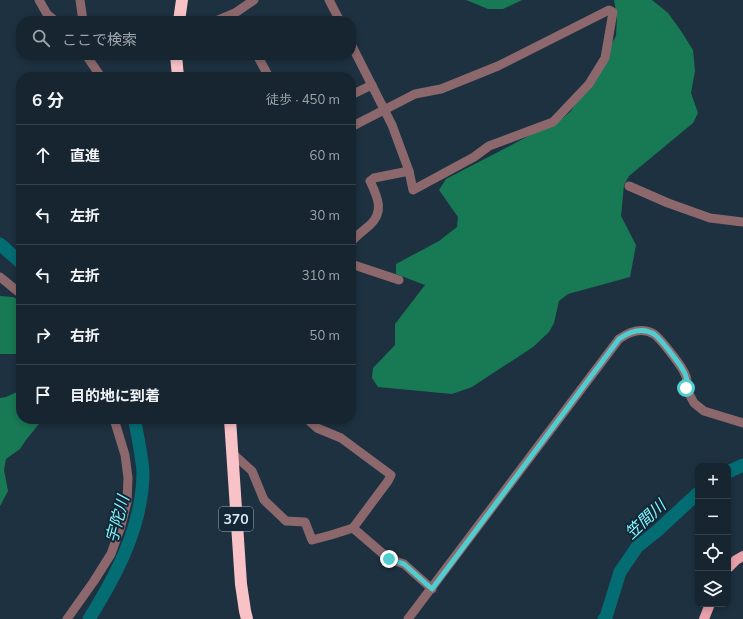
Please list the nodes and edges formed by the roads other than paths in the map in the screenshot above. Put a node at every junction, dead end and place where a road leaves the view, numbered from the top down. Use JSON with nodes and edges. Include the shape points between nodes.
{"nodes":[{"id":1,"x":39,"y":0,"type":"edge"},
{"id":2,"x":80,"y":0,"type":"edge"},
{"id":3,"x":182,"y":0,"type":"edge"},
{"id":4,"x":254,"y":0,"type":"edge"},
{"id":5,"x":328,"y":0,"type":"edge"},
{"id":6,"x":50,"y":16,"type":"edge"},
{"id":7,"x":82,"y":16,"type":"edge"},
{"id":8,"x":180,"y":16,"type":"edge"},
{"id":9,"x":238,"y":16,"type":"edge"},
{"id":10,"x":337,"y":16,"type":"edge"},
{"id":11,"x":356,"y":54,"type":"edge"},
{"id":12,"x":90,"y":60,"type":"edge"},
{"id":13,"x":176,"y":60,"type":"edge"},
{"id":14,"x":260,"y":60,"type":"edge"},
{"id":15,"x":98,"y":72,"type":"edge"},
{"id":16,"x":178,"y":72,"type":"edge"},
{"id":17,"x":266,"y":72,"type":"edge"},
{"id":18,"x":372,"y":85,"type":"junction"},
{"id":19,"x":356,"y":93,"type":"edge"},
{"id":20,"x":384,"y":110,"type":"junction"},
{"id":21,"x":356,"y":124,"type":"edge"},
{"id":22,"x":409,"y":171,"type":"junction"},
{"id":23,"x":628,"y":186,"type":"dead end"},
{"id":24,"x":743,"y":222,"type":"edge"},
{"id":25,"x":356,"y":237,"type":"edge"},
{"id":26,"x":356,"y":266,"type":"edge"},
{"id":27,"x":0,"y":277,"type":"edge"},
{"id":28,"x":399,"y":280,"type":"dead end"},
{"id":29,"x":16,"y":290,"type":"edge"},
{"id":30,"x":743,"y":423,"type":"edge"},
{"id":31,"x":116,"y":424,"type":"edge"},
{"id":32,"x":230,"y":424,"type":"edge"},
{"id":33,"x":313,"y":424,"type":"edge"},
{"id":34,"x":231,"y":452,"type":"junction"},
{"id":35,"x":353,"y":528,"type":"junction"},
{"id":36,"x":743,"y":556,"type":"edge"},
{"id":37,"x":731,"y":565,"type":"edge"},
{"id":38,"x":432,"y":589,"type":"junction"},
{"id":39,"x":709,"y":607,"type":"edge"},
{"id":40,"x":67,"y":619,"type":"edge"},
{"id":41,"x":247,"y":619,"type":"edge"},
{"id":42,"x":408,"y":619,"type":"edge"},
{"id":43,"x":704,"y":619,"type":"edge"}],
"edges":[{"from":1,"to":6,"type":"street"},
{"from":2,"to":7,"type":"street"},
{"from":3,"to":8,"type":"highway"},
{"from":4,"to":9,"type":"street"},
{"from":5,"to":10,"type":"street"},
{"from":11,"to":18,"type":"street"},
{"from":12,"to":15,"type":"street"},
{"from":13,"to":16,"type":"highway"},
{"from":14,"to":17,"type":"street"},
{"from":18,"to":19,"type":"street"},
{"from":18,"to":20,"type":"street"},
{"from":20,"to":21,"type":"street"},
{"from":20,"to":22,"type":"street"},
{"from":20,"to":22,"type":"street","via":[[415,94],[441,89],[498,66],[609,10],[613,12],[605,58],[589,84],[553,122],[489,146],[474,157],[413,190]]},
{"from":22,"to":25,"type":"street","via":[[370,180],[378,198],[379,209],[372,223]]},
{"from":23,"to":24,"type":"street","via":[[710,218]]},
{"from":26,"to":28,"type":"street"},
{"from":27,"to":29,"type":"street"},
{"from":30,"to":38,"type":"street","via":[[704,411],[694,403],[686,388],[684,371],[653,334],[638,330],[627,333],[619,339]]},
{"from":31,"to":40,"type":"street","via":[[125,455],[128,478],[127,502],[111,554]]},
{"from":32,"to":34,"type":"highway","number":"370"},
{"from":33,"to":35,"type":"street","via":[[341,438],[390,475]]},
{"from":34,"to":35,"type":"street","via":[[252,471],[264,500],[286,521],[305,522],[312,540]]},
{"from":34,"to":41,"type":"highway","number":"370","via":[[241,584]]},
{"from":35,"to":38,"type":"street","via":[[389,559],[404,564]]},
{"from":36,"to":37,"type":"main road"},
{"from":38,"to":42,"type":"street"},
{"from":39,"to":43,"type":"main road"}]}
